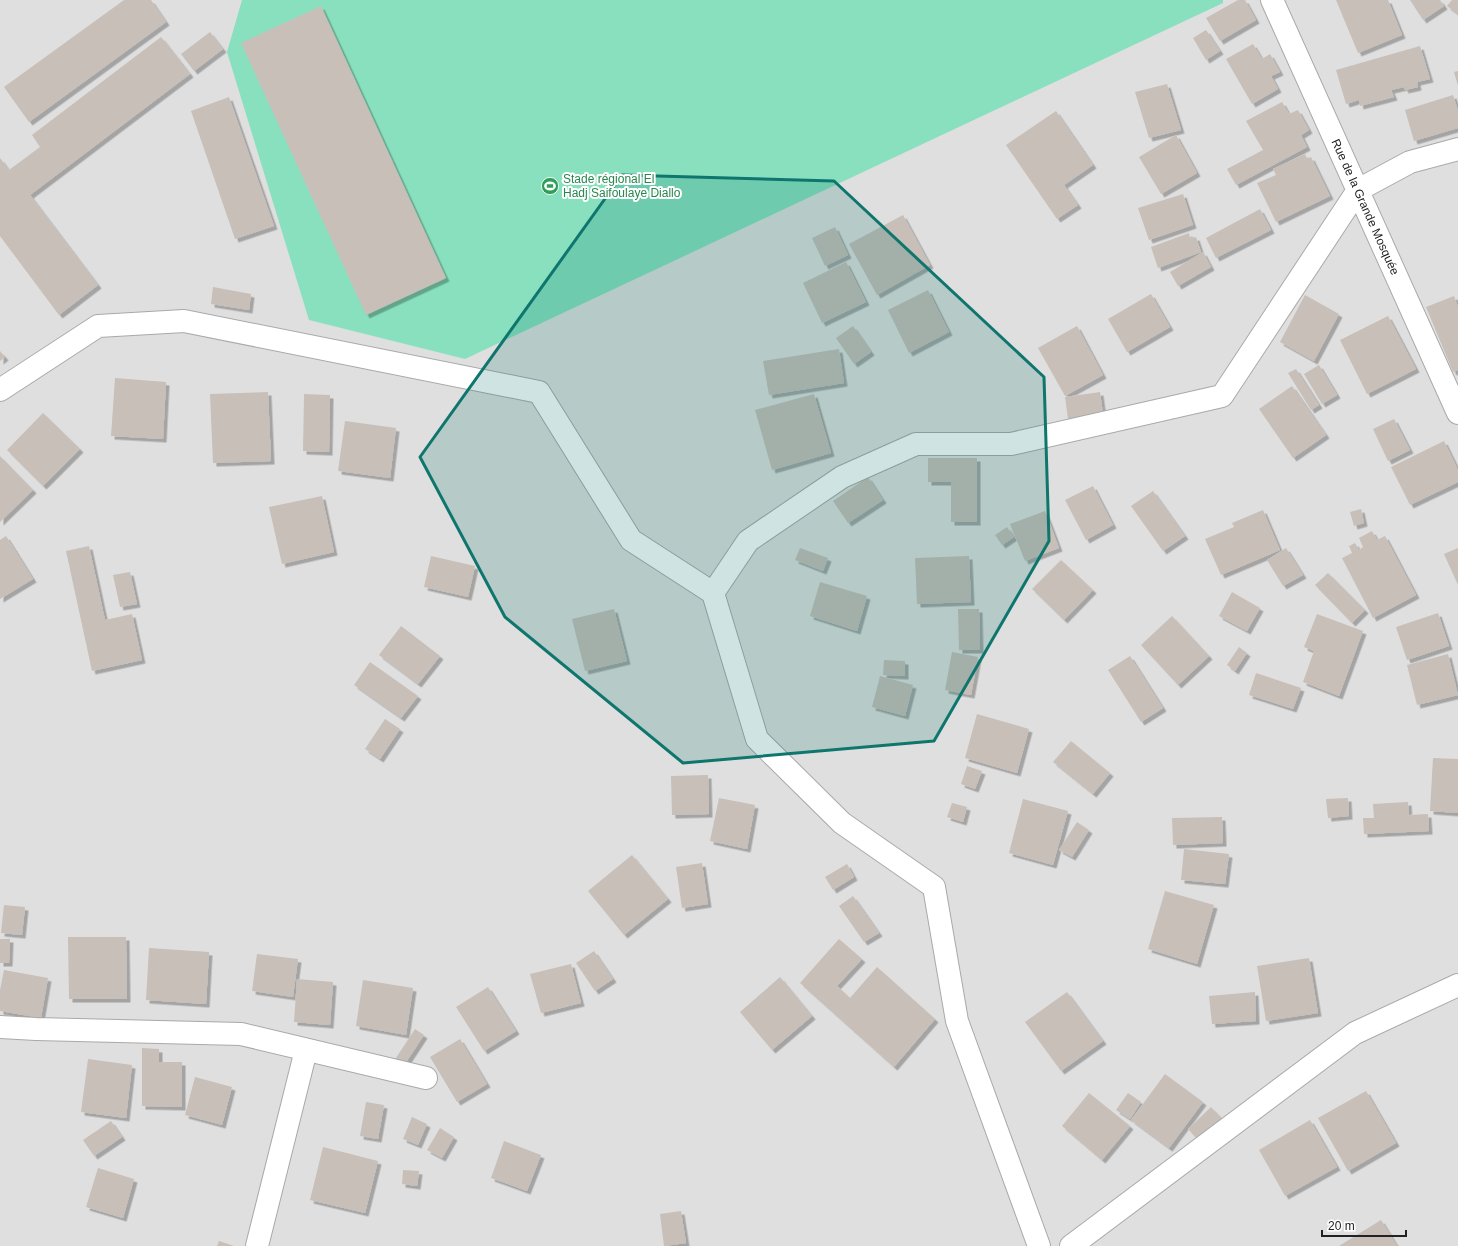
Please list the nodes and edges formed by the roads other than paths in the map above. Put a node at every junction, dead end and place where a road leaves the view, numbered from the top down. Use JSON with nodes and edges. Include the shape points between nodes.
{"nodes":[{"id":1,"x":1272,"y":0,"type":"edge"},
{"id":2,"x":1458,"y":149,"type":"edge"},
{"id":3,"x":1358,"y":190,"type":"junction"},
{"id":4,"x":0,"y":390,"type":"edge"},
{"id":5,"x":1458,"y":414,"type":"edge"},
{"id":6,"x":713,"y":593,"type":"junction"},
{"id":7,"x":1458,"y":985,"type":"edge"},
{"id":8,"x":0,"y":1027,"type":"edge"},
{"id":9,"x":306,"y":1050,"type":"junction"},
{"id":10,"x":426,"y":1078,"type":"dead end"},
{"id":11,"x":257,"y":1246,"type":"edge"},
{"id":12,"x":1039,"y":1246,"type":"edge"},
{"id":13,"x":1071,"y":1246,"type":"edge"}],
"edges":[{"from":1,"to":3,"type":"street","name":"Rue de la Grande Mosquée"},
{"from":2,"to":3,"type":"street","via":[[1410,162]]},
{"from":3,"to":5,"type":"street","name":"Rue de la Grande Mosquée"},
{"from":3,"to":6,"type":"street","via":[[1222,396],[1011,444],[916,444],[842,477],[748,541]]},
{"from":4,"to":6,"type":"street","via":[[98,326],[184,321],[539,392],[631,540]]},
{"from":6,"to":12,"type":"street","via":[[757,739],[842,823],[934,887],[957,1021]]},
{"from":7,"to":13,"type":"street","via":[[1355,1033]]},
{"from":8,"to":9,"type":"street","via":[[241,1034]]},
{"from":9,"to":10,"type":"street"},
{"from":9,"to":11,"type":"street"}]}
